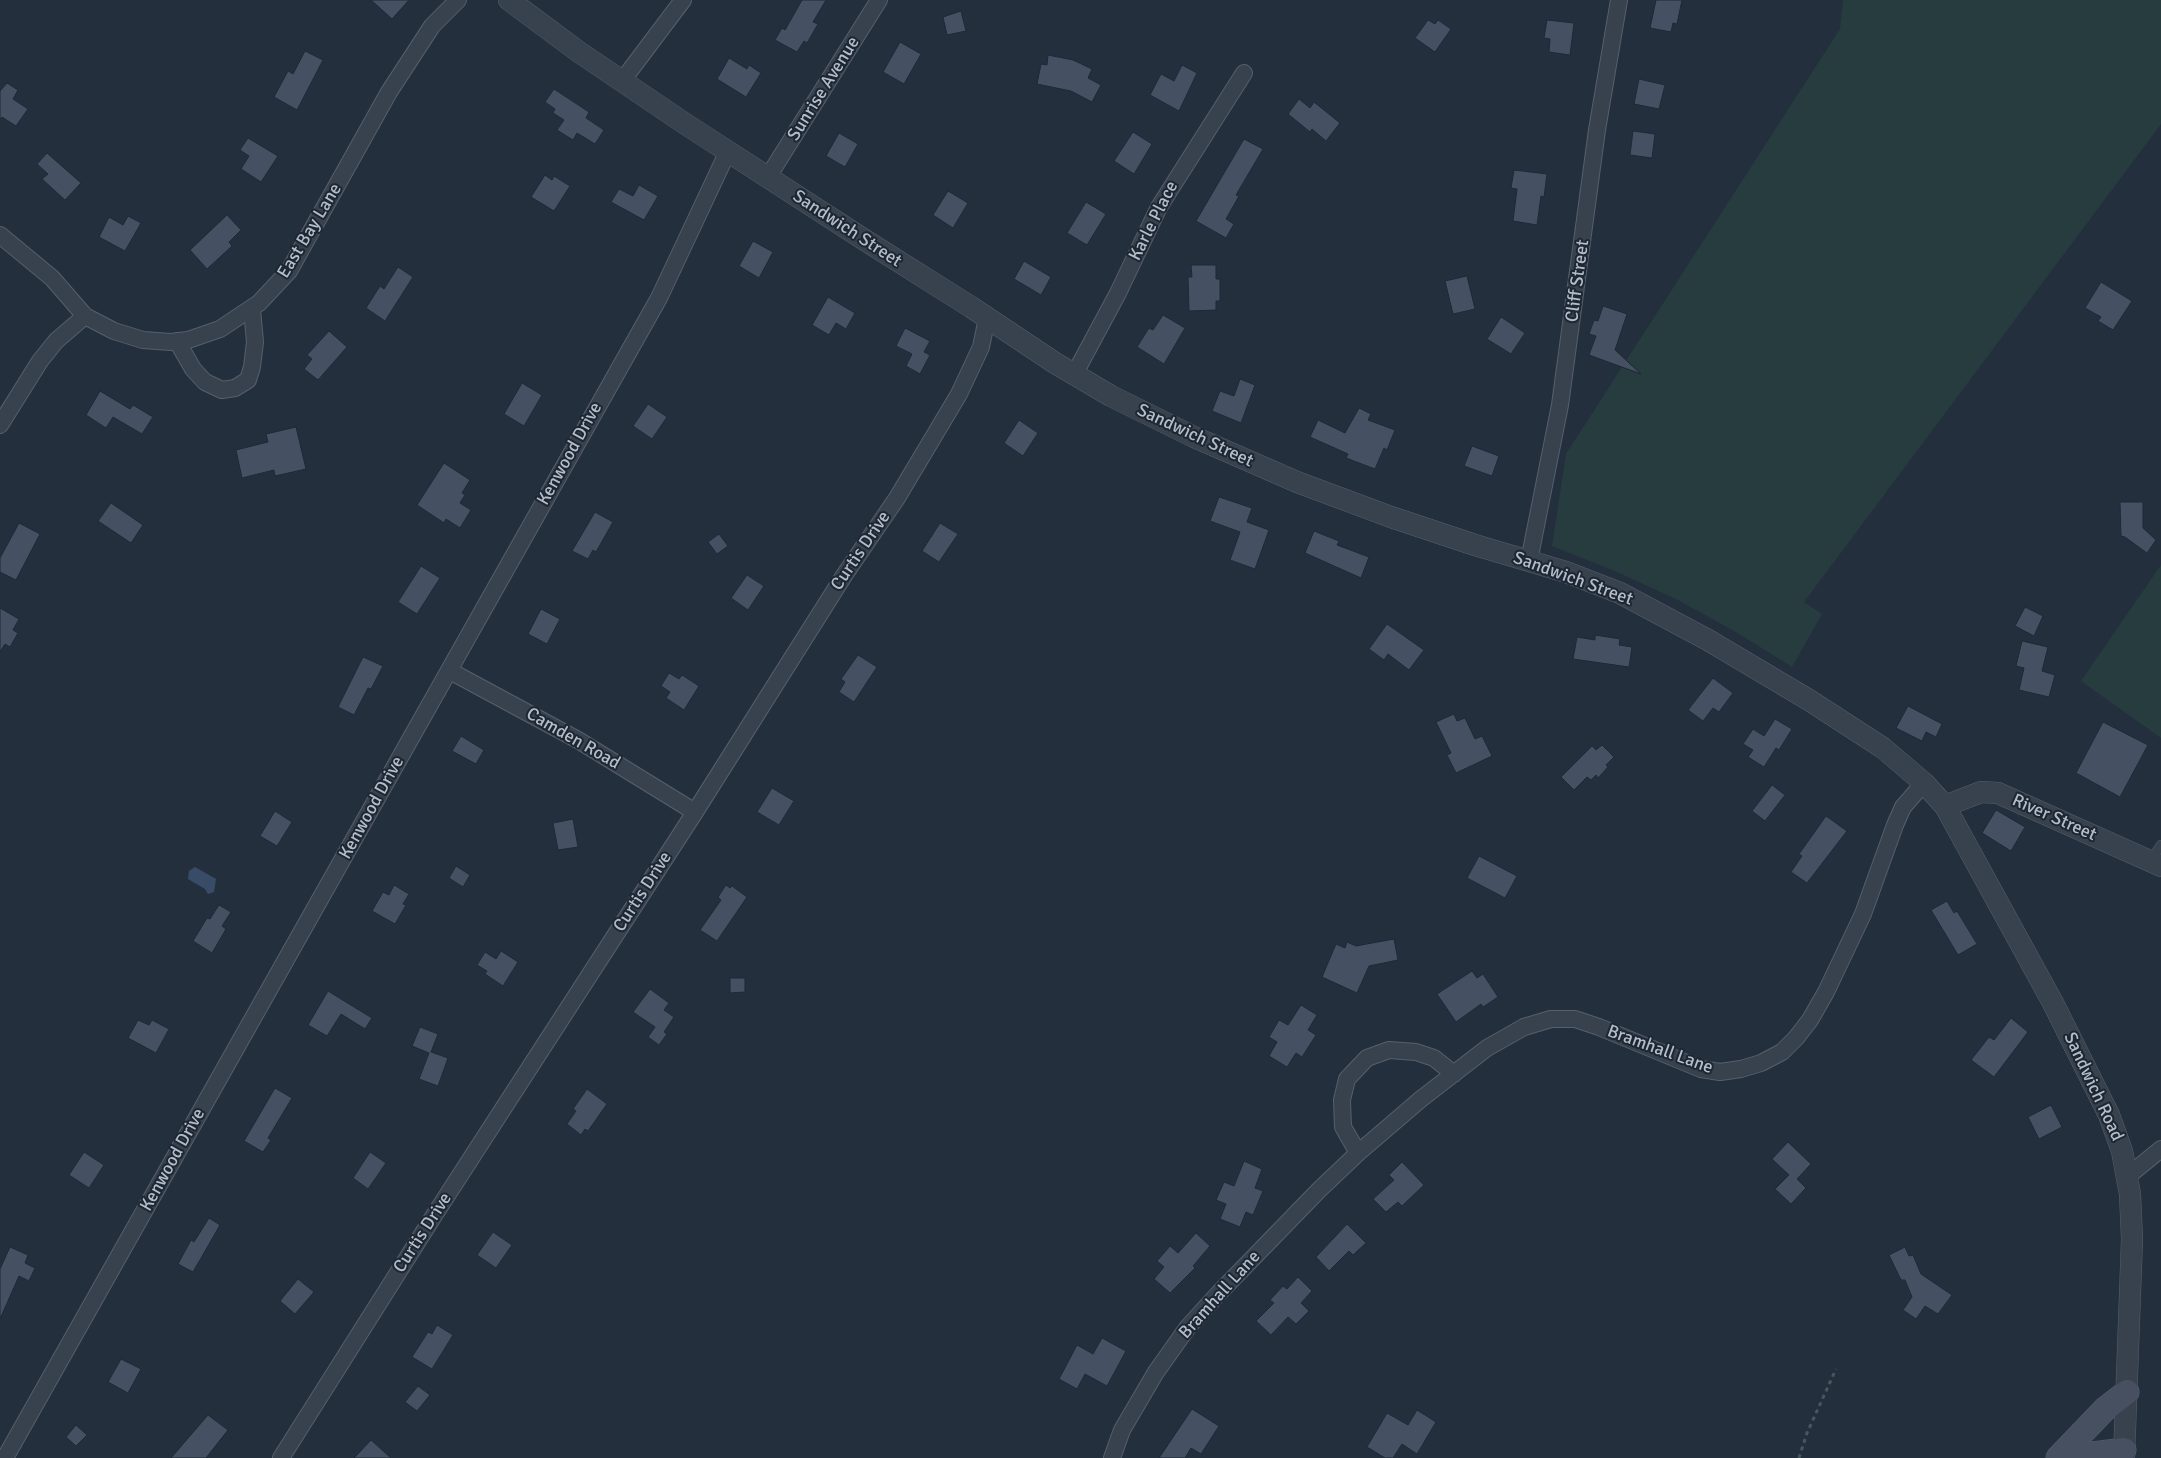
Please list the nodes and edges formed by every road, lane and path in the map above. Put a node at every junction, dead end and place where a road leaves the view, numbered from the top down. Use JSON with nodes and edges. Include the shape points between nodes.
{"nodes":[{"id":1,"x":458,"y":0,"type":"edge"},
{"id":2,"x":510,"y":0,"type":"edge"},
{"id":3,"x":684,"y":0,"type":"edge"},
{"id":4,"x":879,"y":0,"type":"edge"},
{"id":5,"x":1619,"y":0,"type":"edge"},
{"id":6,"x":1244,"y":73,"type":"dead end"},
{"id":7,"x":622,"y":81,"type":"junction"},
{"id":8,"x":728,"y":152,"type":"junction"},
{"id":9,"x":768,"y":177,"type":"junction"},
{"id":10,"x":0,"y":235,"type":"edge"},
{"id":11,"x":252,"y":309,"type":"junction"},
{"id":12,"x":85,"y":316,"type":"junction"},
{"id":13,"x":987,"y":318,"type":"junction"},
{"id":14,"x":177,"y":341,"type":"junction"},
{"id":15,"x":1074,"y":374,"type":"junction"},
{"id":16,"x":0,"y":426,"type":"edge"},
{"id":17,"x":1529,"y":561,"type":"junction"},
{"id":18,"x":450,"y":671,"type":"junction"},
{"id":19,"x":1924,"y":782,"type":"junction"},
{"id":20,"x":1945,"y":806,"type":"junction"},
{"id":21,"x":695,"y":812,"type":"junction"},
{"id":22,"x":2157,"y":858,"type":"edge"},
{"id":23,"x":1454,"y":1074,"type":"junction"},
{"id":24,"x":2161,"y":1149,"type":"edge"},
{"id":25,"x":1358,"y":1153,"type":"junction"},
{"id":26,"x":2128,"y":1176,"type":"junction"},
{"id":27,"x":1836,"y":1369,"type":"dead end"},
{"id":28,"x":2127,"y":1392,"type":"junction"},
{"id":29,"x":2124,"y":1454,"type":"edge"},
{"id":30,"x":5,"y":1458,"type":"edge"},
{"id":31,"x":282,"y":1458,"type":"edge"},
{"id":32,"x":1112,"y":1458,"type":"edge"},
{"id":33,"x":1799,"y":1458,"type":"edge"},
{"id":34,"x":2060,"y":1458,"type":"edge"}],
"edges":[{"from":1,"to":11,"type":"street","name":"East Bay Lane","via":[[432,26],[389,92],[290,271]]},
{"from":2,"to":7,"type":"street","name":"Sandwich Street"},
{"from":3,"to":7,"type":"street"},
{"from":4,"to":9,"type":"street","name":"Sunrise Avenue"},
{"from":5,"to":17,"type":"street","name":"Cliff Street","via":[[1597,130],[1560,405]]},
{"from":6,"to":15,"type":"street","name":"Karle Place","via":[[1159,207]]},
{"from":7,"to":8,"type":"street","name":"Sandwich Street"},
{"from":8,"to":9,"type":"street","name":"Sandwich Street"},
{"from":8,"to":18,"type":"street","name":"Kenwood Drive","via":[[659,298]]},
{"from":9,"to":13,"type":"street","name":"Sandwich Street"},
{"from":10,"to":12,"type":"street","name":"East Bay Lane","via":[[52,278]]},
{"from":11,"to":14,"type":"street","name":"East Bay Lane","via":[[220,329]]},
{"from":11,"to":14,"type":"street","via":[[255,342],[252,367],[248,380],[235,388],[222,390],[205,382],[193,369]]},
{"from":12,"to":14,"type":"street","name":"East Bay Lane","via":[[130,337],[157,342]]},
{"from":12,"to":16,"type":"street","via":[[56,341],[40,361]]},
{"from":13,"to":15,"type":"street","name":"Sandwich Street"},
{"from":13,"to":21,"type":"street","name":"Curtis Drive","via":[[981,347],[959,394],[897,498],[845,574]]},
{"from":15,"to":17,"type":"street","name":"Sandwich Street","via":[[1163,422],[1296,482],[1400,520]]},
{"from":17,"to":19,"type":"street","name":"Sandwich Street","via":[[1620,594],[1708,640],[1867,737]]},
{"from":18,"to":21,"type":"street","name":"Camden Road","via":[[578,740]]},
{"from":18,"to":30,"type":"street","name":"Kenwood Drive"},
{"from":19,"to":20,"type":"street","name":"Sandwich Road"},
{"from":19,"to":23,"type":"street","name":"Bramhall Lane","via":[[1903,807],[1863,914],[1826,992],[1810,1020],[1782,1052],[1748,1067],[1720,1072],[1701,1068],[1599,1027],[1575,1020],[1551,1020],[1524,1027],[1487,1048]]},
{"from":20,"to":22,"type":"street","name":"River Street","via":[[1981,792],[1998,793]]},
{"from":20,"to":26,"type":"street","name":"Sandwich Road","via":[[2102,1100],[2118,1139]]},
{"from":21,"to":31,"type":"street","name":"Curtis Drive","via":[[435,1214]]},
{"from":23,"to":25,"type":"street","name":"Bramhall Lane"},
{"from":23,"to":25,"type":"street","via":[[1434,1058],[1416,1052],[1389,1050],[1367,1058],[1347,1080],[1342,1100],[1343,1127]]},
{"from":24,"to":26,"type":"street"},
{"from":25,"to":32,"type":"street","name":"Bramhall Lane","via":[[1188,1327],[1156,1372],[1122,1430]]},
{"from":26,"to":28,"type":"street","name":"Sandwich Road","via":[[2132,1254]]},
{"from":27,"to":33,"type":"path"},
{"from":28,"to":29,"type":"street","name":"Sandwich Road"},
{"from":28,"to":34,"type":"main road","via":[[2105,1409]]},
{"from":29,"to":34,"type":"main road"}]}
